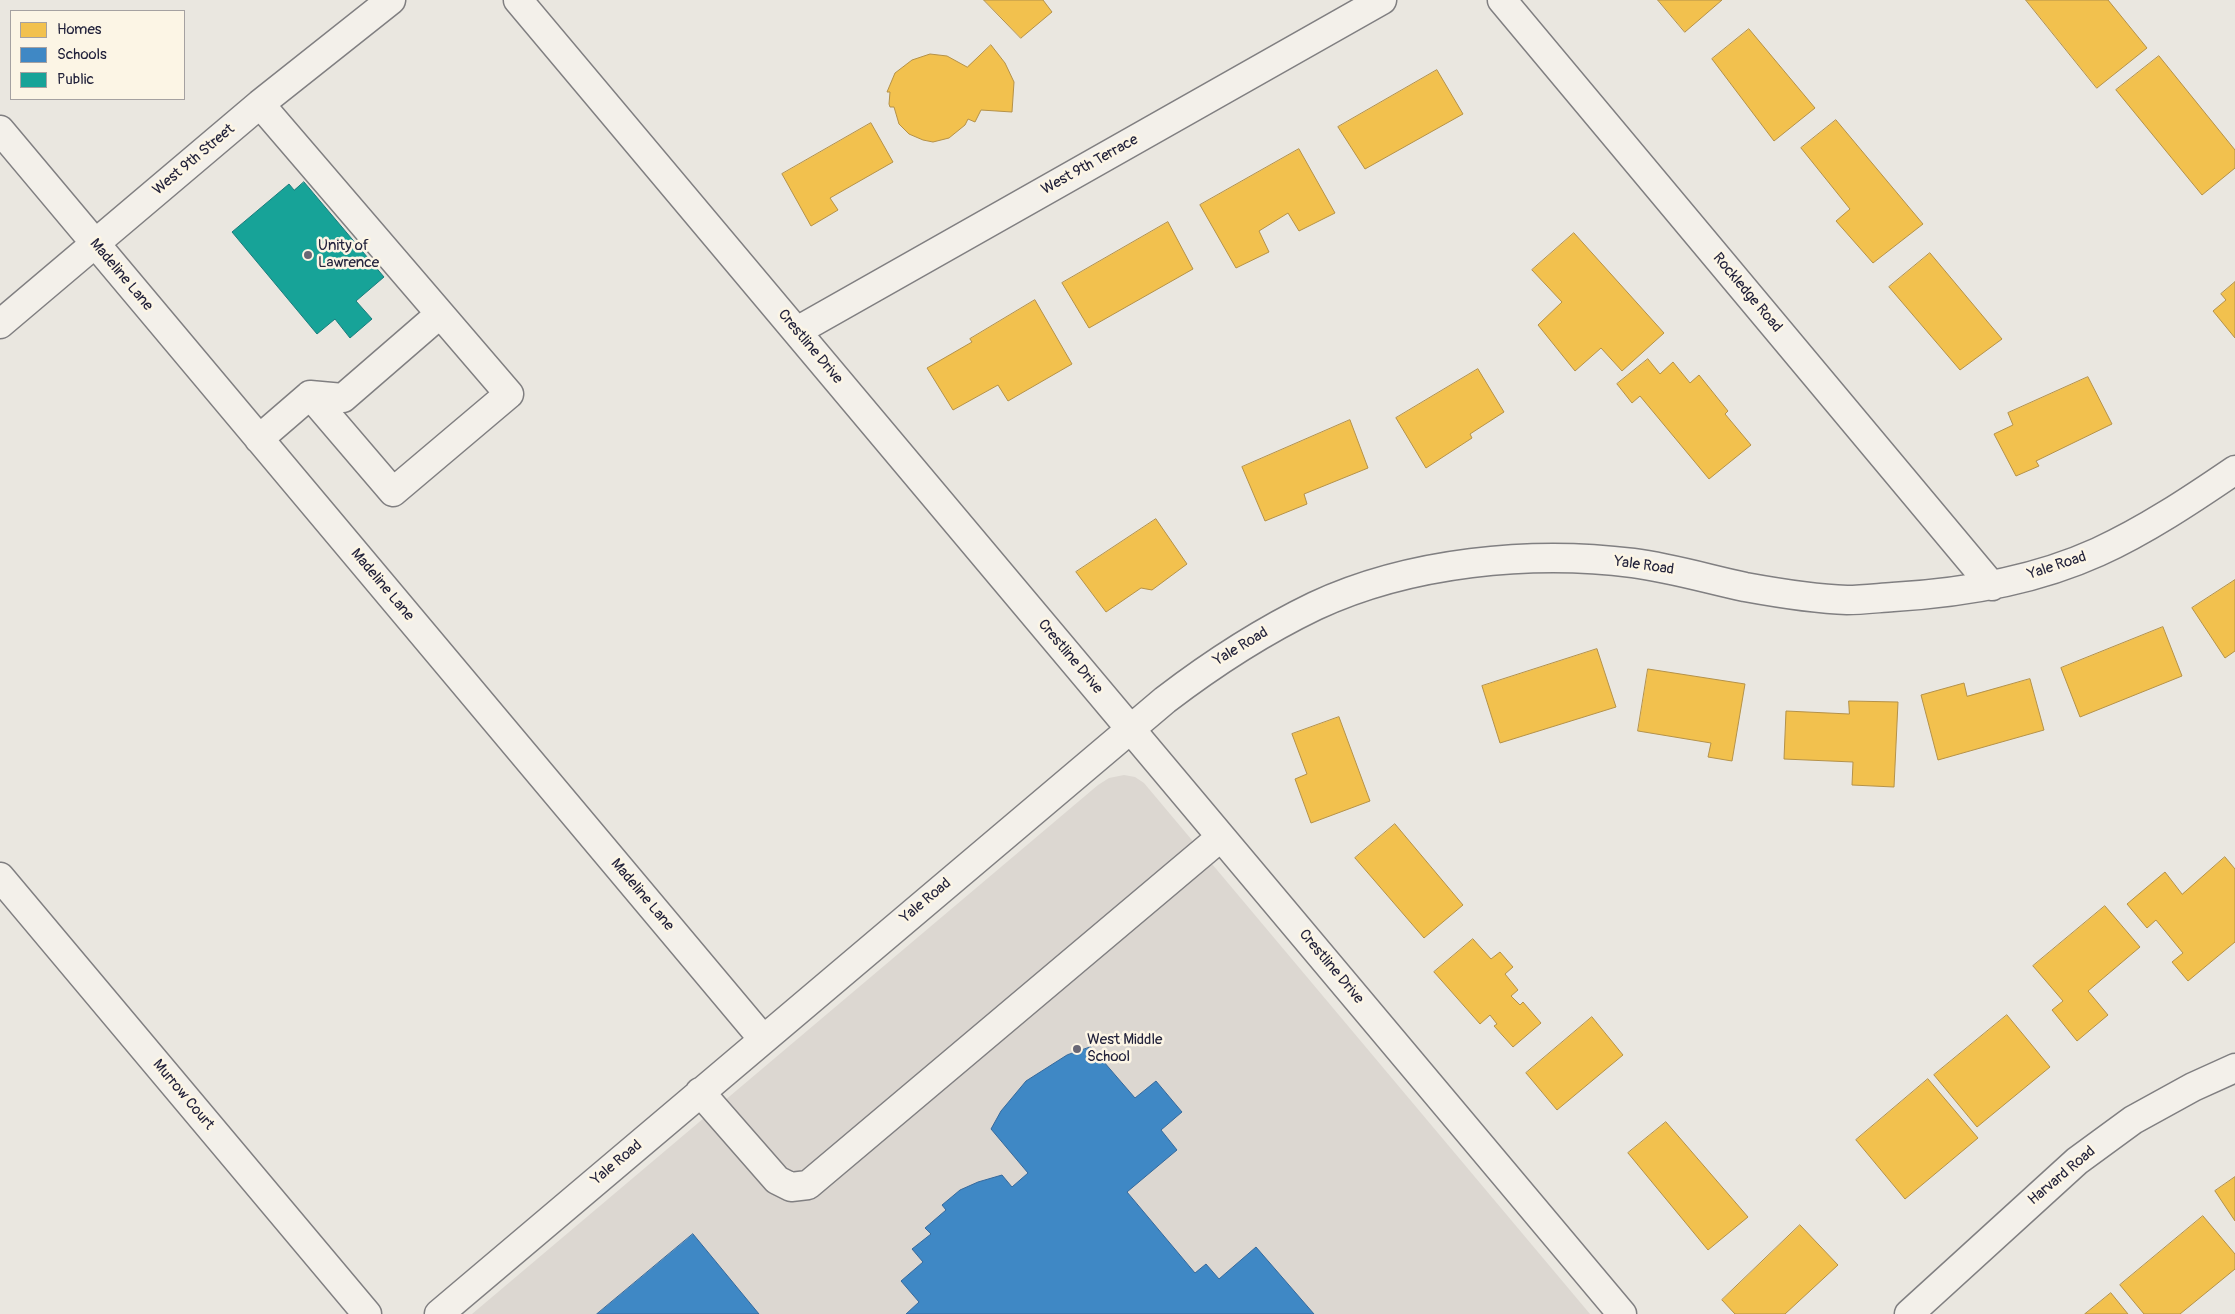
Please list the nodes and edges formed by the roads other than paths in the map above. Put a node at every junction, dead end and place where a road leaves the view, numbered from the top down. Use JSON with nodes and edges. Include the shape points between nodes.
{"nodes":[{"id":1,"x":391,"y":0,"type":"edge"},
{"id":2,"x":518,"y":0,"type":"edge"},
{"id":3,"x":1382,"y":0,"type":"edge"},
{"id":4,"x":1502,"y":0,"type":"edge"},
{"id":5,"x":260,"y":104,"type":"junction"},
{"id":6,"x":0,"y":130,"type":"edge"},
{"id":7,"x":95,"y":243,"type":"junction"},
{"id":8,"x":440,"y":314,"type":"junction"},
{"id":9,"x":0,"y":324,"type":"edge"},
{"id":10,"x":797,"y":331,"type":"junction"},
{"id":11,"x":310,"y":395,"type":"junction"},
{"id":12,"x":259,"y":439,"type":"junction"},
{"id":13,"x":2235,"y":470,"type":"edge"},
{"id":14,"x":1992,"y":586,"type":"junction"},
{"id":15,"x":1130,"y":729,"type":"junction"},
{"id":16,"x":1221,"y":837,"type":"junction"},
{"id":17,"x":0,"y":877,"type":"edge"},
{"id":18,"x":763,"y":1040,"type":"junction"},
{"id":19,"x":2235,"y":1068,"type":"edge"},
{"id":20,"x":700,"y":1092,"type":"junction"},
{"id":21,"x":367,"y":1314,"type":"edge"},
{"id":22,"x":439,"y":1314,"type":"edge"},
{"id":23,"x":1622,"y":1314,"type":"edge"},
{"id":24,"x":1909,"y":1314,"type":"edge"}],
"edges":[{"from":1,"to":5,"type":"street","name":"West 9th Street"},
{"from":2,"to":10,"type":"street","name":"Crestline Drive"},
{"from":3,"to":10,"type":"street","name":"West 9th Terrace"},
{"from":4,"to":14,"type":"street","name":"Rockledge Road"},
{"from":5,"to":7,"type":"street","name":"West 9th Street"},
{"from":5,"to":8,"type":"street"},
{"from":6,"to":7,"type":"street","name":"Madeline Lane"},
{"from":7,"to":9,"type":"street","name":"West 9th Street"},
{"from":7,"to":12,"type":"street","name":"Madeline Lane"},
{"from":8,"to":11,"type":"street","via":[[343,398]]},
{"from":8,"to":11,"type":"street","via":[[509,394],[393,492]]},
{"from":10,"to":15,"type":"street","name":"Crestline Drive"},
{"from":11,"to":12,"type":"street"},
{"from":12,"to":18,"type":"street","name":"Madeline Lane"},
{"from":13,"to":14,"type":"street","name":"Yale Road","via":[[2150,525],[2096,553]]},
{"from":14,"to":15,"type":"street","name":"Yale Road","via":[[1848,600],[1745,587],[1687,572],[1565,558],[1500,560],[1439,569],[1373,584],[1276,626],[1211,664]]},
{"from":15,"to":16,"type":"street","name":"Crestline Drive"},
{"from":15,"to":18,"type":"street","name":"Yale Road"},
{"from":16,"to":20,"type":"street","via":[[808,1186],[791,1187],[777,1180]]},
{"from":16,"to":23,"type":"street","name":"Crestline Drive"},
{"from":17,"to":21,"type":"street","name":"Murrow Court"},
{"from":18,"to":20,"type":"street","name":"Yale Road"},
{"from":19,"to":24,"type":"street","name":"Harvard Road","via":[[2133,1120],[2077,1161]]},
{"from":20,"to":22,"type":"street","name":"Yale Road"}]}
